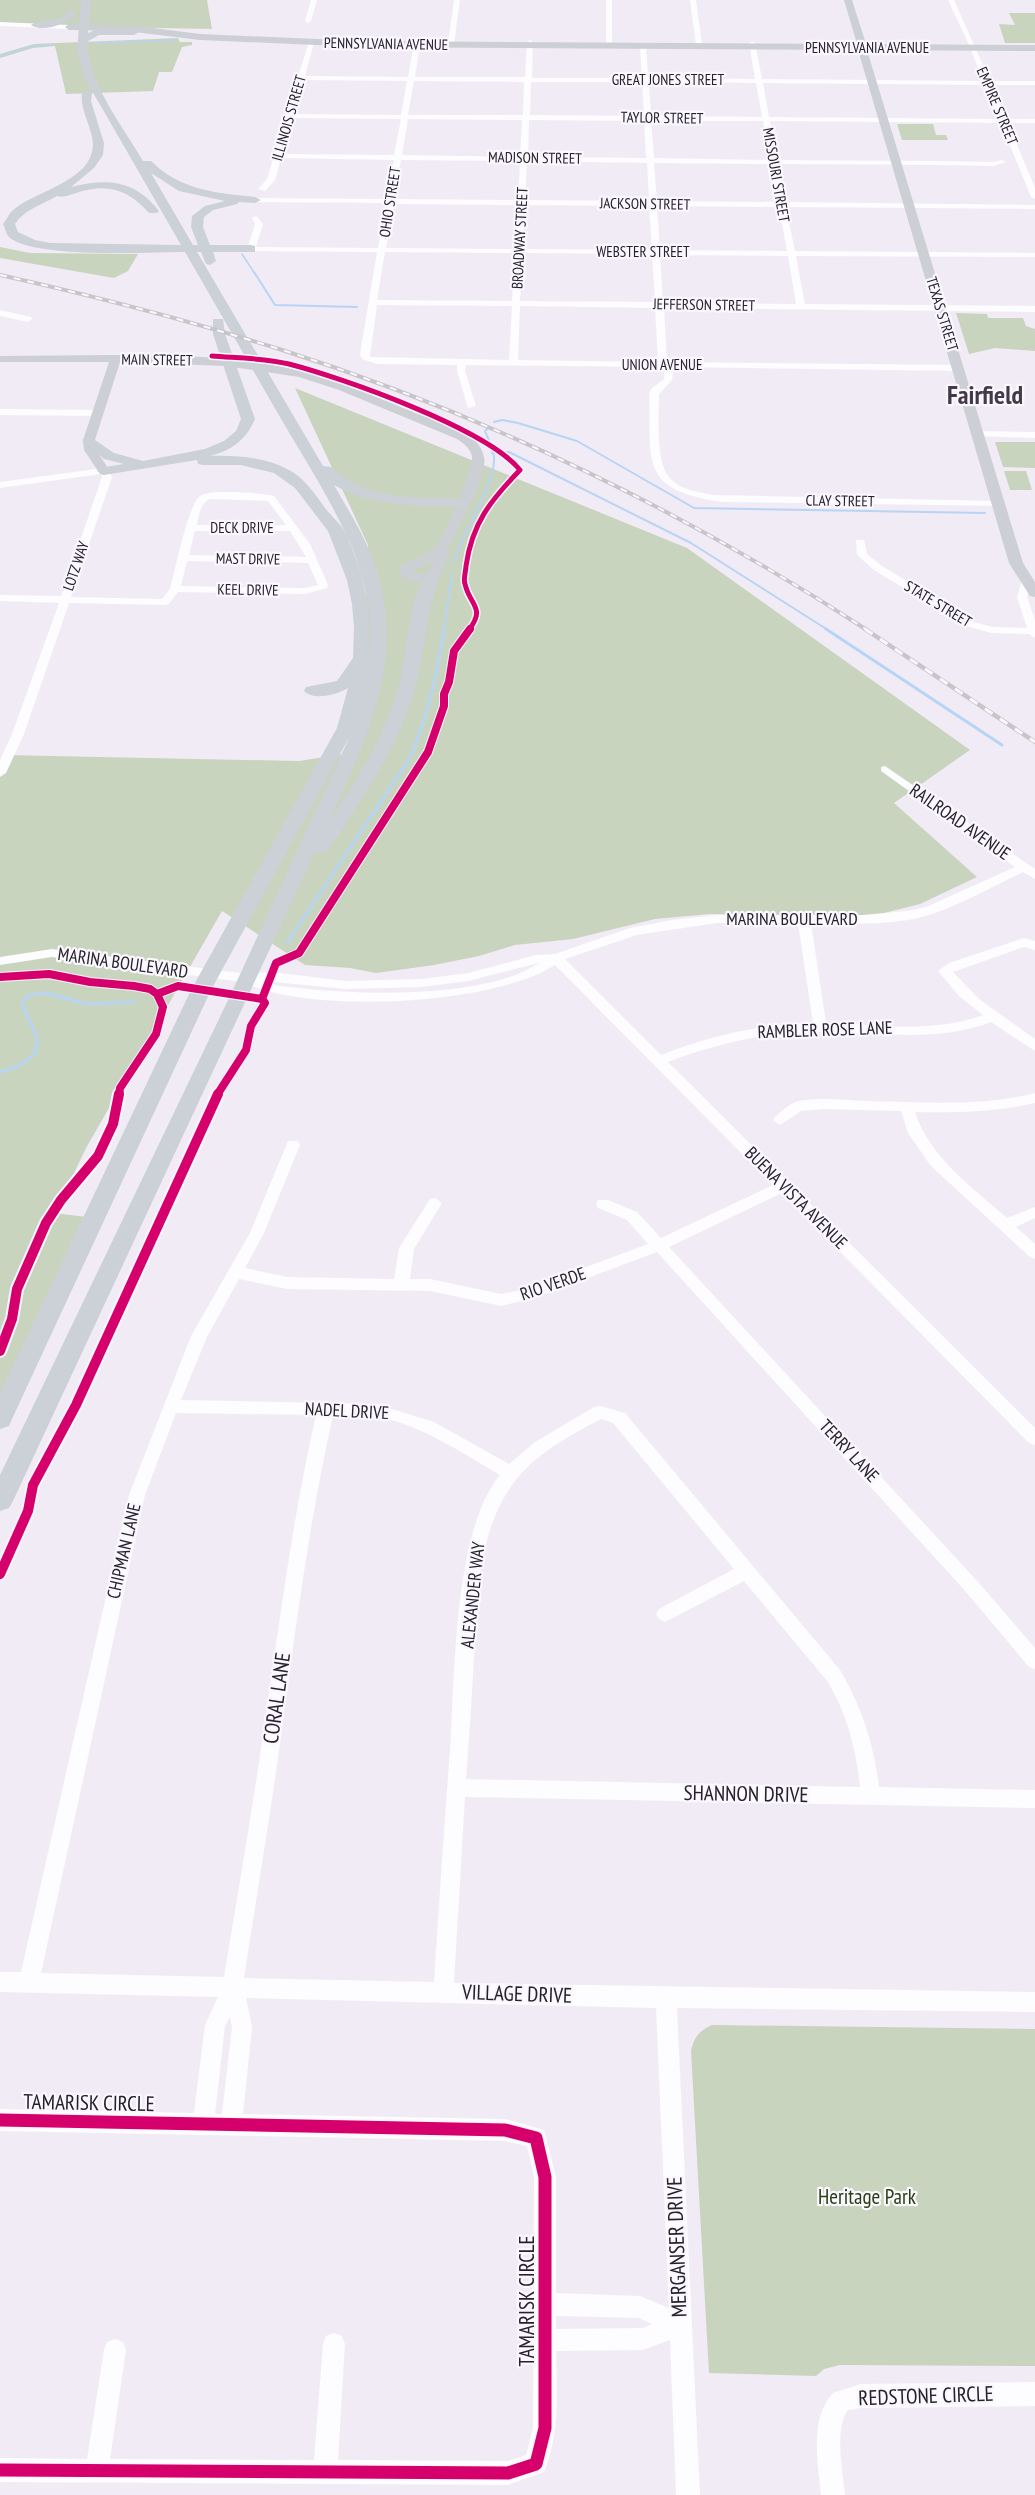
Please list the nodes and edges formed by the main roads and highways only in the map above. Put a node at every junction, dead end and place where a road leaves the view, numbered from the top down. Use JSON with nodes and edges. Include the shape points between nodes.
{"nodes":[{"id":1,"x":86,"y":0,"type":"edge"},
{"id":2,"x":849,"y":0,"type":"edge"},
{"id":3,"x":72,"y":1,"type":"edge"},
{"id":4,"x":70,"y":14,"type":"junction"},
{"id":5,"x":36,"y":25,"type":"road end"},
{"id":6,"x":69,"y":27,"type":"junction"},
{"id":7,"x":84,"y":27,"type":"junction"},
{"id":8,"x":132,"y":31,"type":"junction"},
{"id":9,"x":69,"y":40,"type":"dead end"},
{"id":10,"x":83,"y":40,"type":"junction"},
{"id":11,"x":451,"y":43,"type":"junction"},
{"id":12,"x":530,"y":44,"type":"junction"},
{"id":13,"x":643,"y":45,"type":"junction"},
{"id":14,"x":862,"y":46,"type":"junction"},
{"id":15,"x":972,"y":46,"type":"junction"},
{"id":16,"x":1035,"y":46,"type":"edge"},
{"id":17,"x":74,"y":67,"type":"dead end"},
{"id":18,"x":87,"y":93,"type":"junction"},
{"id":19,"x":114,"y":120,"type":"junction"},
{"id":20,"x":153,"y":211,"type":"junction"},
{"id":21,"x":23,"y":239,"type":"junction"},
{"id":22,"x":251,"y":249,"type":"road end"},
{"id":23,"x":224,"y":304,"type":"junction"},
{"id":24,"x":225,"y":322,"type":"junction"},
{"id":25,"x":0,"y":359,"type":"edge"},
{"id":26,"x":115,"y":360,"type":"junction"},
{"id":27,"x":88,"y":440,"type":"junction"},
{"id":28,"x":307,"y":450,"type":"junction"},
{"id":29,"x":174,"y":460,"type":"junction"},
{"id":30,"x":146,"y":463,"type":"junction"},
{"id":31,"x":104,"y":471,"type":"joint"},
{"id":32,"x":462,"y":503,"type":"junction"},
{"id":33,"x":335,"y":529,"type":"junction"},
{"id":34,"x":441,"y":549,"type":"junction"},
{"id":35,"x":432,"y":576,"type":"junction"},
{"id":36,"x":1031,"y":588,"type":"edge"},
{"id":37,"x":361,"y":659,"type":"junction"},
{"id":38,"x":346,"y":728,"type":"junction"},
{"id":39,"x":288,"y":889,"type":"junction"},
{"id":40,"x":0,"y":1419,"type":"edge"},
{"id":41,"x":0,"y":1501,"type":"edge"}],
"edges":[{"from":1,"to":7,"type":"highway"},
{"from":2,"to":14,"type":"main road","name":"TEXAS STREET"},
{"from":3,"to":4,"type":"highway"},
{"from":4,"to":5,"type":"highway","via":[[62,22]]},
{"from":4,"to":6,"type":"highway"},
{"from":6,"to":7,"type":"main road","name":"PENNSYLVANIA AVENUE"},
{"from":6,"to":9,"type":"highway"},
{"from":7,"to":8,"type":"main road","name":"PENNSYLVANIA AVENUE"},
{"from":7,"to":10,"type":"highway"},
{"from":8,"to":10,"type":"highway","via":[[97,32]]},
{"from":8,"to":11,"type":"main road","name":"PENNSYLVANIA AVENUE"},
{"from":8,"to":11,"type":"main road","name":"PENNSYLVANIA AVENUE","via":[[311,42]]},
{"from":10,"to":19,"type":"highway","via":[[84,66]]},
{"from":11,"to":12,"type":"main road","name":"PENNSYLVANIA AVENUE"},
{"from":12,"to":13,"type":"main road","name":"PENNSYLVANIA AVENUE"},
{"from":12,"to":13,"type":"main road","name":"PENNSYLVANIA AVENUE"},
{"from":13,"to":14,"type":"main road","name":"PENNSYLVANIA AVENUE"},
{"from":14,"to":15,"type":"main road","name":"PENNSYLVANIA AVENUE"},
{"from":14,"to":15,"type":"main road","name":"PENNSYLVANIA AVENUE"},
{"from":14,"to":36,"type":"main road","name":"TEXAS STREET","via":[[1016,563]]},
{"from":15,"to":16,"type":"main road","name":"PENNSYLVANIA AVENUE"},
{"from":15,"to":16,"type":"main road","name":"PENNSYLVANIA AVENUE"},
{"from":17,"to":18,"type":"highway"},
{"from":18,"to":20,"type":"highway"},
{"from":18,"to":21,"type":"highway","via":[[99,143],[98,155],[81,175],[11,220],[12,234]]},
{"from":19,"to":23,"type":"highway"},
{"from":19,"to":23,"type":"highway","via":[[160,178],[198,193],[255,200],[229,202],[203,211],[196,220]]},
{"from":20,"to":21,"type":"highway","via":[[131,191],[109,186],[77,189],[22,216],[15,228]]},
{"from":20,"to":24,"type":"highway","via":[[206,302]]},
{"from":21,"to":22,"type":"highway","via":[[64,247]]},
{"from":23,"to":24,"type":"highway"},
{"from":24,"to":28,"type":"highway","via":[[267,380]]},
{"from":24,"to":29,"type":"highway","via":[[219,334],[248,419],[244,432],[217,451]]},
{"from":24,"to":33,"type":"highway","via":[[251,378]]},
{"from":25,"to":26,"type":"main road","name":"MAIN STREET"},
{"from":26,"to":27,"type":"main road"},
{"from":26,"to":32,"type":"main road","name":"MAIN STREET","via":[[209,361],[300,374],[442,427],[468,442],[478,457],[476,473]]},
{"from":27,"to":30,"type":"highway","via":[[109,456]]},
{"from":27,"to":31,"type":"main road"},
{"from":28,"to":32,"type":"highway","via":[[334,480],[350,491],[377,497]]},
{"from":28,"to":39,"type":"highway","via":[[351,527],[372,574],[378,604],[380,655],[370,705],[357,741]]},
{"from":29,"to":30,"type":"highway"},
{"from":29,"to":33,"type":"highway","via":[[243,462],[282,472],[299,484]]},
{"from":30,"to":31,"type":"highway"},
{"from":32,"to":34,"type":"main road","name":"MAIN STREET"},
{"from":33,"to":37,"type":"highway","via":[[359,596]]},
{"from":34,"to":35,"type":"main road","name":"MAIN STREET"},
{"from":34,"to":35,"type":"main road","via":[[423,562],[405,568],[408,577]]},
{"from":35,"to":39,"type":"highway","via":[[421,602],[408,686],[390,735],[311,863]]},
{"from":37,"to":38,"type":"highway","via":[[357,694]]},
{"from":37,"to":38,"type":"highway","via":[[345,684],[332,690],[312,691],[341,698]]},
{"from":38,"to":40,"type":"highway","via":[[210,974]]},
{"from":39,"to":41,"type":"highway"}]}
